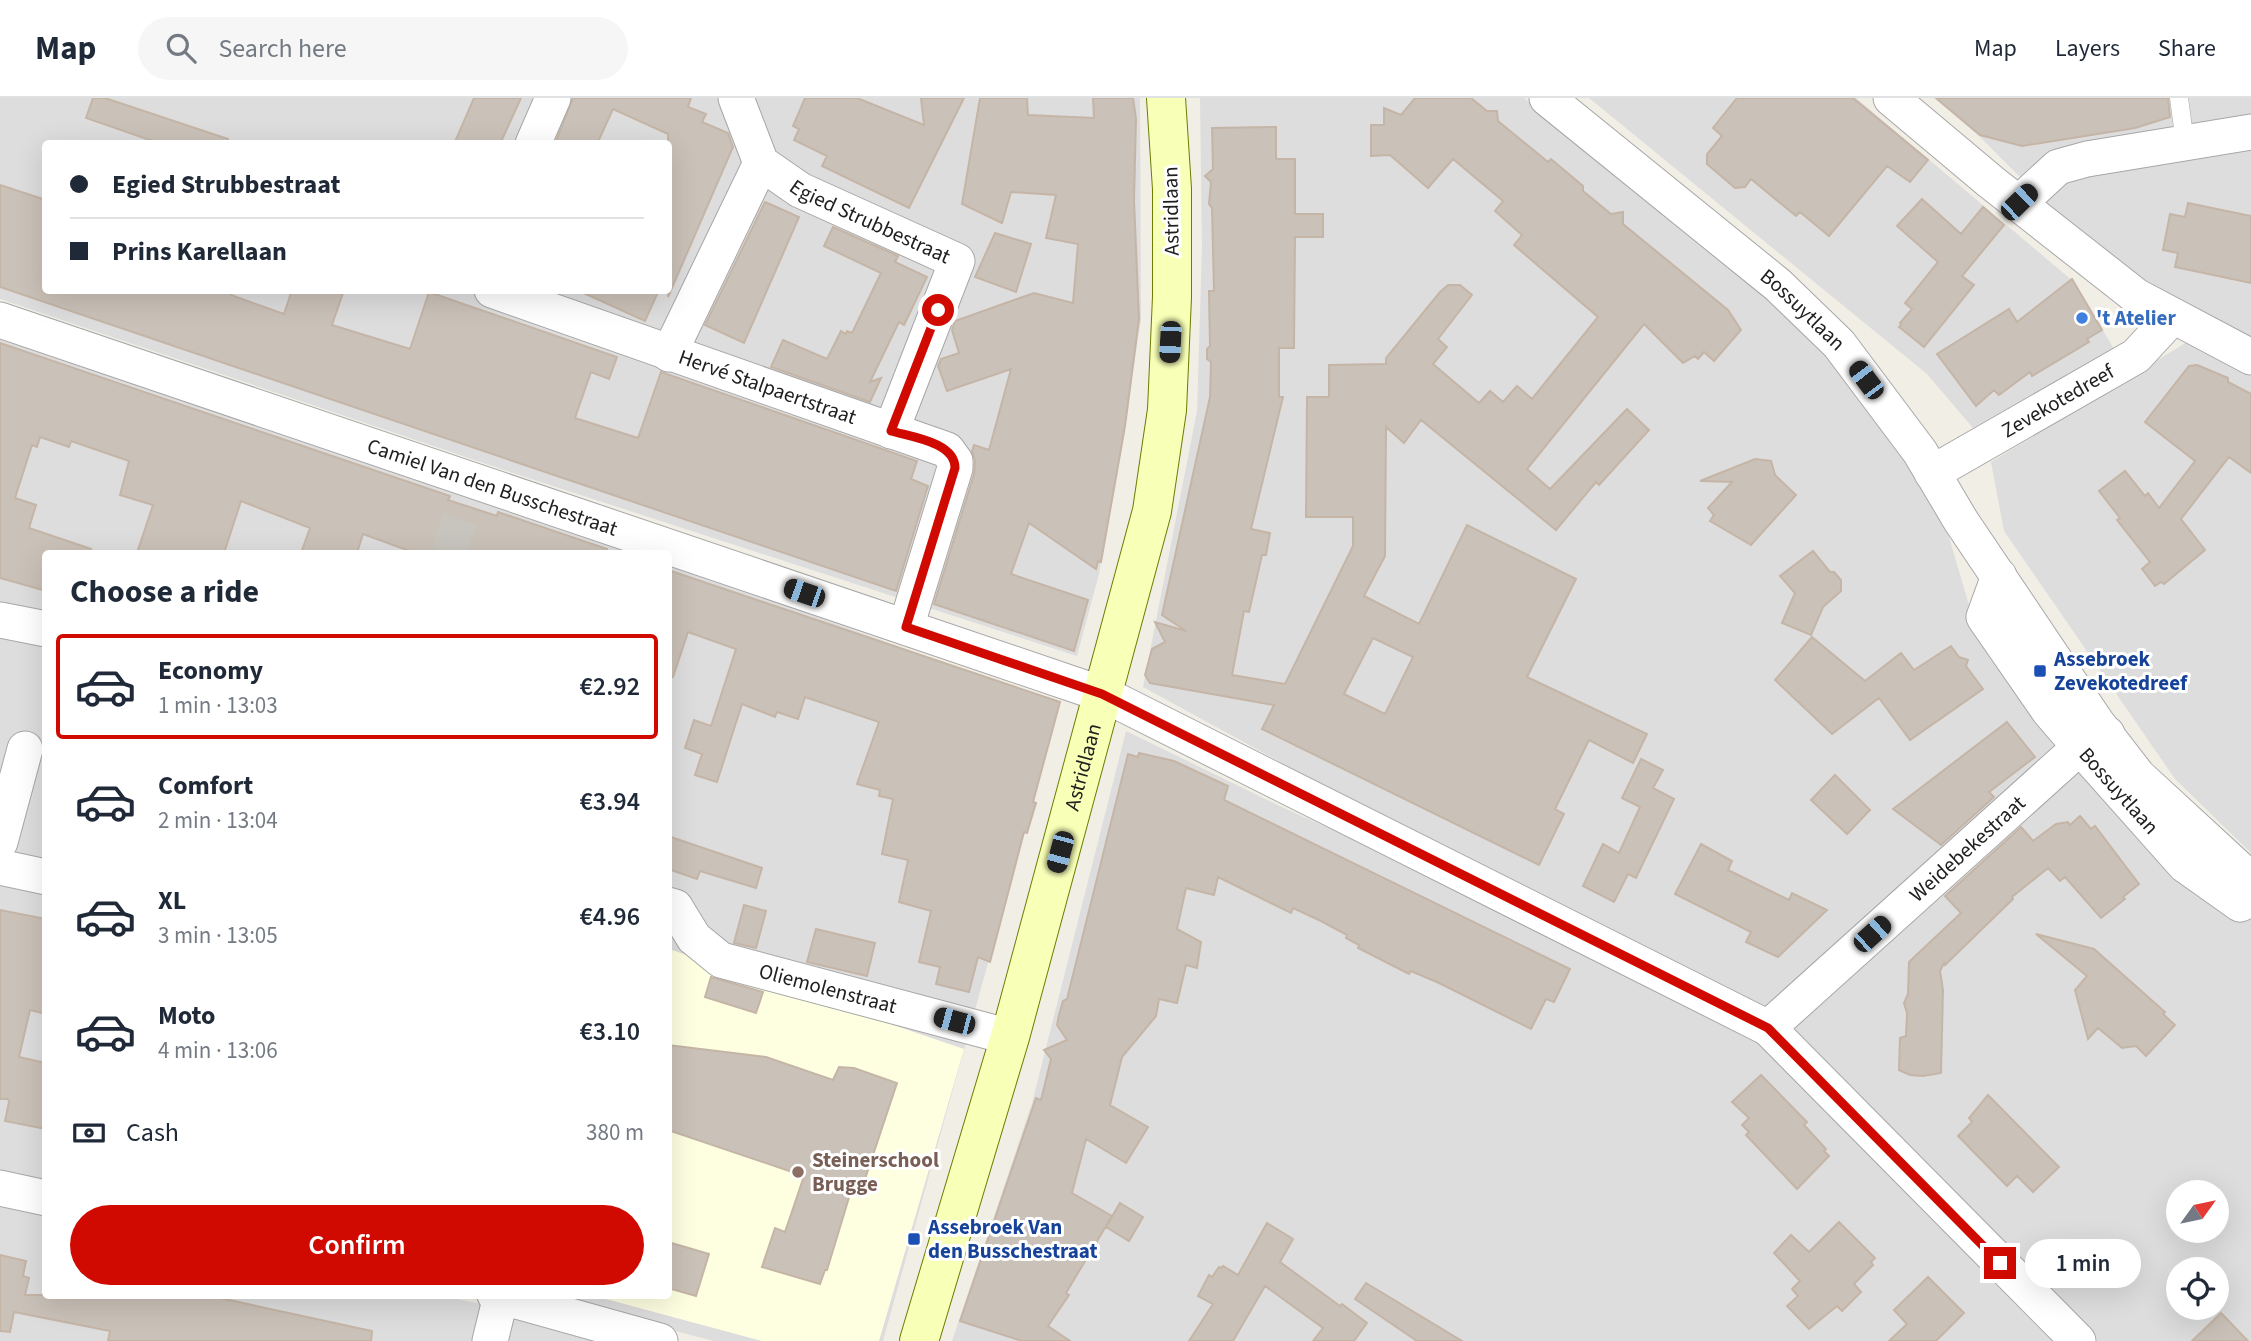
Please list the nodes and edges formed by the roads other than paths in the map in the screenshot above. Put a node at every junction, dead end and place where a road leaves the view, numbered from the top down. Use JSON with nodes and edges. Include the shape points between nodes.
{"nodes":[{"id":1,"x":553,"y":98,"type":"edge"},
{"id":2,"x":736,"y":98,"type":"edge"},
{"id":3,"x":1166,"y":98,"type":"edge"},
{"id":4,"x":1547,"y":98,"type":"edge"},
{"id":5,"x":1891,"y":98,"type":"edge"},
{"id":6,"x":2179,"y":98,"type":"edge"},
{"id":7,"x":2251,"y":132,"type":"edge"},
{"id":8,"x":535,"y":140,"type":"edge"},
{"id":9,"x":2185,"y":143,"type":"junction"},
{"id":10,"x":761,"y":163,"type":"junction"},
{"id":11,"x":2019,"y":202,"type":"junction"},
{"id":12,"x":503,"y":294,"type":"edge"},
{"id":13,"x":2173,"y":316,"type":"junction"},
{"id":14,"x":0,"y":320,"type":"edge"},
{"id":15,"x":669,"y":354,"type":"junction"},
{"id":16,"x":2251,"y":357,"type":"edge"},
{"id":17,"x":891,"y":431,"type":"junction"},
{"id":18,"x":1932,"y":473,"type":"junction"},
{"id":19,"x":656,"y":550,"type":"edge"},
{"id":20,"x":672,"y":555,"type":"edge"},
{"id":21,"x":0,"y":620,"type":"edge"},
{"id":22,"x":906,"y":627,"type":"junction"},
{"id":23,"x":42,"y":628,"type":"edge"},
{"id":24,"x":1102,"y":694,"type":"junction"},
{"id":25,"x":2093,"y":741,"type":"junction"},
{"id":26,"x":25,"y":749,"type":"dead end"},
{"id":27,"x":0,"y":842,"type":"edge"},
{"id":28,"x":0,"y":867,"type":"edge"},
{"id":29,"x":42,"y":876,"type":"edge"},
{"id":30,"x":2251,"y":880,"type":"edge"},
{"id":31,"x":2251,"y":899,"type":"edge"},
{"id":32,"x":672,"y":906,"type":"edge"},
{"id":33,"x":1768,"y":1028,"type":"junction"},
{"id":34,"x":1010,"y":1037,"type":"junction"},
{"id":35,"x":0,"y":1188,"type":"edge"},
{"id":36,"x":42,"y":1197,"type":"edge"},
{"id":37,"x":497,"y":1299,"type":"edge"},
{"id":38,"x":509,"y":1299,"type":"edge"},
{"id":39,"x":490,"y":1341,"type":"edge"},
{"id":40,"x":660,"y":1341,"type":"edge"},
{"id":41,"x":919,"y":1341,"type":"edge"},
{"id":42,"x":2078,"y":1341,"type":"edge"}],
"edges":[{"from":1,"to":8,"type":"street"},
{"from":2,"to":10,"type":"street"},
{"from":3,"to":24,"type":"main road","name":"Astridlaan","via":[[1172,190],[1167,410],[1153,511]]},
{"from":4,"to":18,"type":"street","name":"Bossuytlaan","via":[[1796,302],[1839,344]]},
{"from":5,"to":11,"type":"street"},
{"from":6,"to":9,"type":"lane"},
{"from":7,"to":9,"type":"street"},
{"from":9,"to":11,"type":"street","via":[[2058,167]]},
{"from":10,"to":15,"type":"street"},
{"from":10,"to":17,"type":"street","name":"Egied Strubbestraat","via":[[800,190],[957,261]]},
{"from":11,"to":13,"type":"street","via":[[2136,296]]},
{"from":12,"to":15,"type":"street","name":"Hervé Stalpaertstraat"},
{"from":13,"to":16,"type":"street"},
{"from":13,"to":18,"type":"street","name":"Zevekotedreef","via":[[2136,356]]},
{"from":14,"to":19,"type":"street","name":"Camiel Van den Busschestraat","via":[[468,492]]},
{"from":15,"to":17,"type":"street","name":"Hervé Stalpaertstraat"},
{"from":17,"to":22,"type":"street","name":"Hervé Stalpaertstraat","via":[[947,450],[955,461]]},
{"from":18,"to":25,"type":"street","name":"Bossuytlaan","via":[[1999,576]]},
{"from":20,"to":22,"type":"street","name":"Camiel Van den Busschestraat"},
{"from":21,"to":23,"type":"street"},
{"from":22,"to":24,"type":"street","name":"Camiel Van den Busschestraat"},
{"from":24,"to":33,"type":"street","name":"Camiel Van den Busschestraat"},
{"from":24,"to":34,"type":"main road","name":"Astridlaan"},
{"from":25,"to":30,"type":"street","name":"Bossuytlaan"},
{"from":25,"to":31,"type":"street","name":"Bossuytlaan","via":[[2185,864],[2240,904]]},
{"from":25,"to":33,"type":"street","name":"Weidebekestraat"},
{"from":26,"to":27,"type":"street"},
{"from":28,"to":29,"type":"street"},
{"from":32,"to":34,"type":"street","name":"Oliemolenstraat","via":[[694,939],[721,960]]},
{"from":33,"to":42,"type":"street","name":"Camiel Van den Busschestraat"},
{"from":34,"to":41,"type":"main road","name":"Astridlaan"},
{"from":35,"to":36,"type":"street"},
{"from":37,"to":39,"type":"street"},
{"from":38,"to":40,"type":"street"}]}
